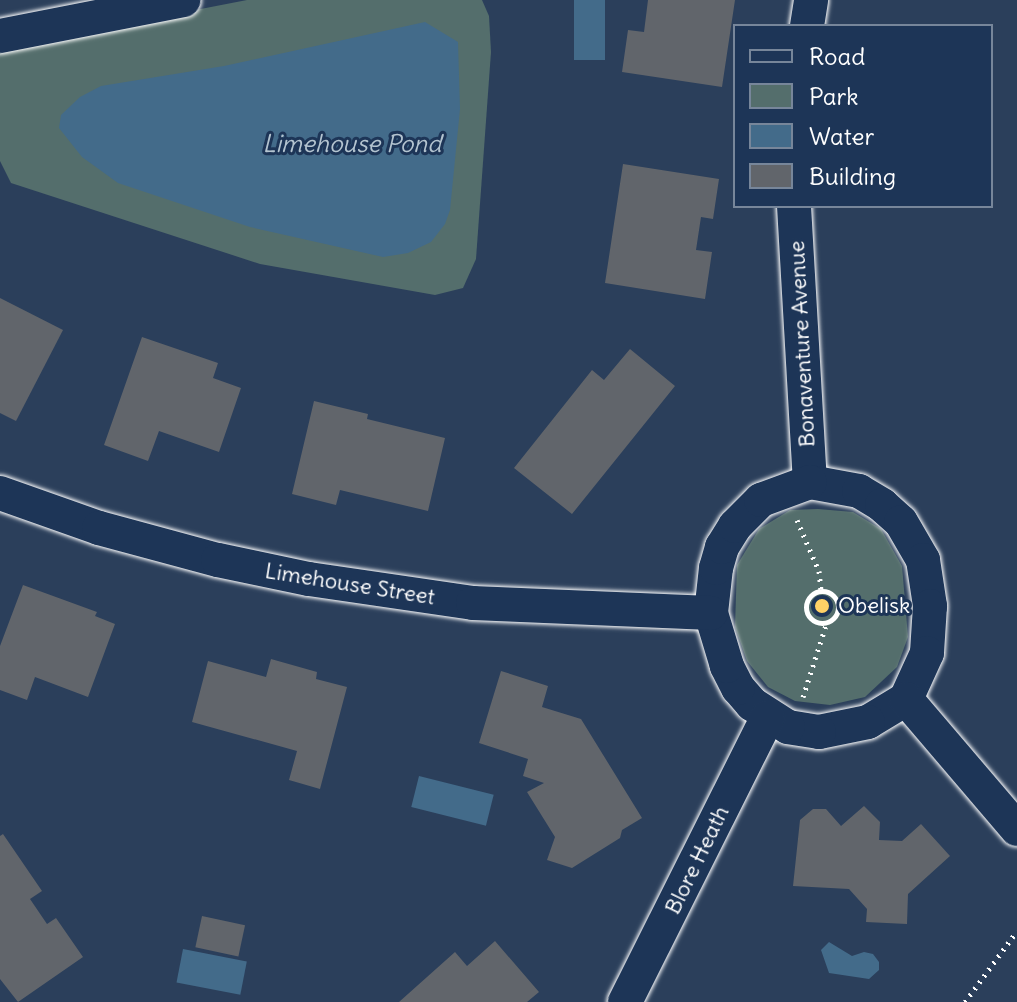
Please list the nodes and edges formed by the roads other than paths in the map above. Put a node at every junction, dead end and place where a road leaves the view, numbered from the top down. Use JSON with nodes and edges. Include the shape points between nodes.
{"nodes":[{"id":1,"x":183,"y":0,"type":"edge"},
{"id":2,"x":811,"y":0,"type":"edge"},
{"id":3,"x":807,"y":24,"type":"edge"},
{"id":4,"x":0,"y":36,"type":"edge"},
{"id":5,"x":794,"y":208,"type":"edge"},
{"id":6,"x":0,"y":493,"type":"edge"},
{"id":7,"x":802,"y":495,"type":"junction"},
{"id":8,"x":711,"y":613,"type":"junction"},
{"id":9,"x":906,"y":699,"type":"junction"},
{"id":10,"x":768,"y":717,"type":"junction"},
{"id":11,"x":1017,"y":829,"type":"edge"},
{"id":12,"x":625,"y":1002,"type":"edge"}],
"edges":[{"from":1,"to":4,"type":"street"},
{"from":2,"to":3,"type":"street"},
{"from":5,"to":7,"type":"street","name":"Bonaventure Avenue"},
{"from":6,"to":8,"type":"street","name":"Limehouse Street","via":[[99,528],[309,579],[473,603]]},
{"from":7,"to":8,"type":"street","via":[[761,500],[735,526],[716,568]]},
{"from":7,"to":9,"type":"street","via":[[859,491],[901,522],[923,560],[931,631]]},
{"from":8,"to":10,"type":"street","via":[[738,688]]},
{"from":9,"to":10,"type":"street","via":[[868,722],[837,730],[792,728]]},
{"from":9,"to":11,"type":"street"},
{"from":10,"to":12,"type":"street","name":"Blore Heath"}]}
